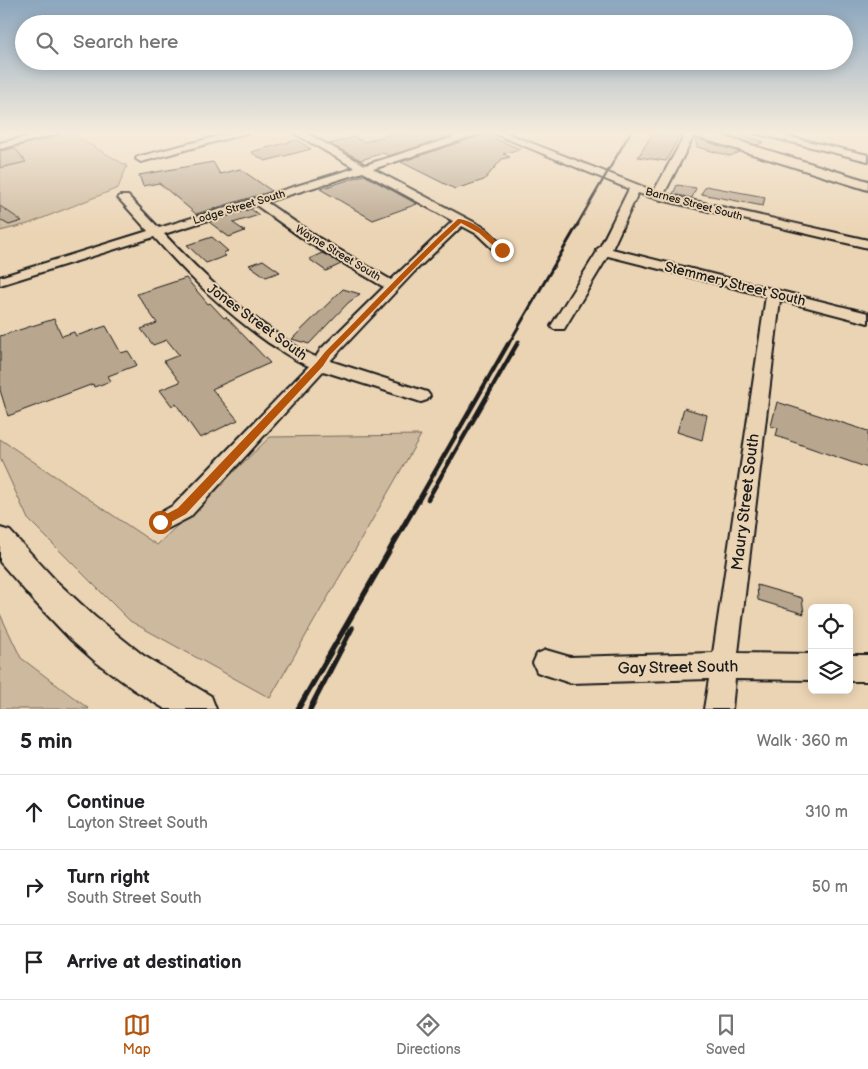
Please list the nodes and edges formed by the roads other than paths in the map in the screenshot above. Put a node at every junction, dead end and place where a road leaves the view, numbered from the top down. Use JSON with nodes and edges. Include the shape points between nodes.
{"nodes":[{"id":1,"x":358,"y":166,"type":"edge"},
{"id":2,"x":372,"y":166,"type":"edge"},
{"id":3,"x":580,"y":166,"type":"edge"},
{"id":4,"x":673,"y":166,"type":"edge"},
{"id":5,"x":804,"y":166,"type":"edge"},
{"id":6,"x":363,"y":169,"type":"junction"},
{"id":7,"x":868,"y":186,"type":"edge"},
{"id":8,"x":635,"y":188,"type":"junction"},
{"id":9,"x":657,"y":196,"type":"junction"},
{"id":10,"x":124,"y":198,"type":"dead end"},
{"id":11,"x":257,"y":202,"type":"junction"},
{"id":12,"x":460,"y":220,"type":"junction"},
{"id":13,"x":156,"y":233,"type":"junction"},
{"id":14,"x":868,"y":244,"type":"edge"},
{"id":15,"x":502,"y":250,"type":"dead end"},
{"id":16,"x":602,"y":250,"type":"junction"},
{"id":17,"x":0,"y":281,"type":"edge"},
{"id":18,"x":394,"y":287,"type":"junction"},
{"id":19,"x":773,"y":295,"type":"junction"},
{"id":20,"x":868,"y":318,"type":"edge"},
{"id":21,"x":559,"y":326,"type":"dead end"},
{"id":22,"x":320,"y":364,"type":"junction"},
{"id":23,"x":421,"y":396,"type":"dead end"},
{"id":24,"x":160,"y":522,"type":"dead end"},
{"id":25,"x":0,"y":540,"type":"edge"},
{"id":26,"x":546,"y":663,"type":"dead end"},
{"id":27,"x":724,"y":666,"type":"junction"},
{"id":28,"x":808,"y":667,"type":"edge"},
{"id":29,"x":853,"y":668,"type":"edge"},
{"id":30,"x":868,"y":668,"type":"edge"},
{"id":31,"x":198,"y":709,"type":"edge"},
{"id":32,"x":718,"y":709,"type":"edge"}],
"edges":[{"from":1,"to":6,"type":"street"},
{"from":2,"to":6,"type":"street","name":"Lodge Street South"},
{"from":3,"to":8,"type":"street","name":"Barnes Street South"},
{"from":4,"to":9,"type":"street"},
{"from":5,"to":7,"type":"main road"},
{"from":6,"to":11,"type":"street","name":"Lodge Street South"},
{"from":6,"to":12,"type":"street"},
{"from":8,"to":9,"type":"street","name":"Barnes Street South"},
{"from":8,"to":16,"type":"street"},
{"from":9,"to":14,"type":"street","name":"Barnes Street South"},
{"from":10,"to":13,"type":"street","name":"Jones Street South"},
{"from":11,"to":13,"type":"street","name":"Lodge Street South"},
{"from":11,"to":18,"type":"street","name":"Wayne Street South","via":[[313,240]]},
{"from":12,"to":15,"type":"street","via":[[481,231]]},
{"from":12,"to":18,"type":"street"},
{"from":13,"to":17,"type":"street","name":"Lodge Street South"},
{"from":13,"to":22,"type":"street","name":"Jones Street South","via":[[200,280],[237,311],[297,354]]},
{"from":16,"to":19,"type":"street","name":"Stemmery Street South"},
{"from":16,"to":21,"type":"street","via":[[597,265]]},
{"from":18,"to":22,"type":"street","via":[[327,353]]},
{"from":19,"to":20,"type":"street","name":"Stemmery Street South"},
{"from":19,"to":27,"type":"street","name":"Maury Street South"},
{"from":22,"to":23,"type":"street","name":"Jones Street South"},
{"from":22,"to":24,"type":"street","via":[[182,511]]},
{"from":25,"to":31,"type":"main road","via":[[33,580],[96,641]]},
{"from":26,"to":27,"type":"street","name":"Gay Street South","via":[[570,670]]},
{"from":27,"to":28,"type":"street","name":"Gay Street South"},
{"from":27,"to":32,"type":"street","name":"Maury Street South"},
{"from":29,"to":30,"type":"street"}]}
